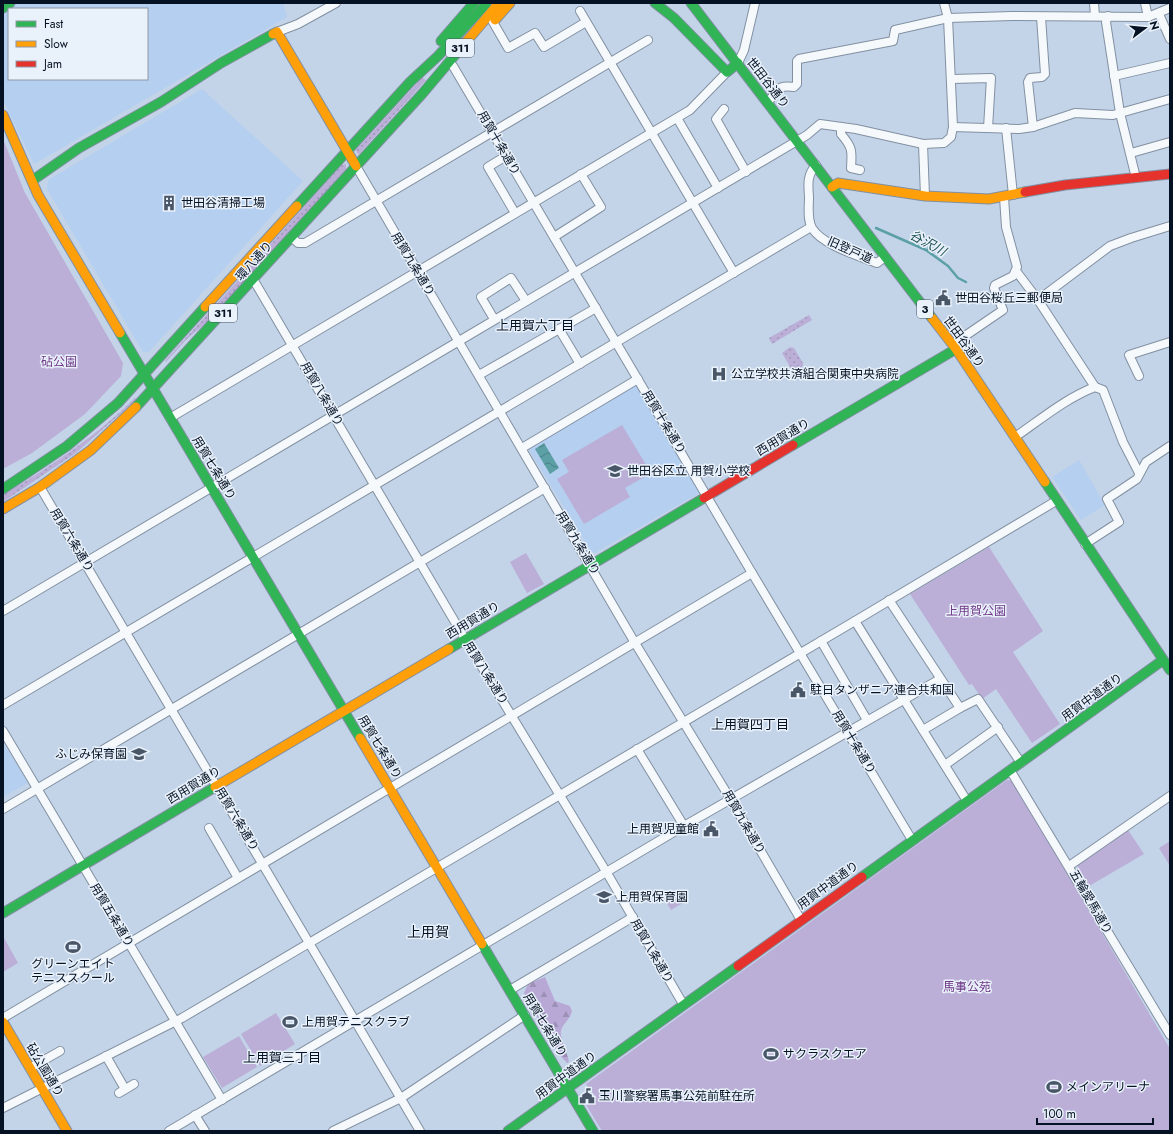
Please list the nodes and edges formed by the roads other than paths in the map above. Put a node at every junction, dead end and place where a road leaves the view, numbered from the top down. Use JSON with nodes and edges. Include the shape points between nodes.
{"nodes":[{"id":1,"x":10,"y":3,"type":"edge"},
{"id":2,"x":336,"y":3,"type":"edge"},
{"id":3,"x":474,"y":3,"type":"edge"},
{"id":4,"x":487,"y":3,"type":"edge"},
{"id":5,"x":499,"y":3,"type":"edge"},
{"id":6,"x":510,"y":3,"type":"edge"},
{"id":7,"x":655,"y":3,"type":"edge"},
{"id":8,"x":691,"y":3,"type":"edge"},
{"id":9,"x":754,"y":3,"type":"edge"},
{"id":10,"x":944,"y":3,"type":"edge"},
{"id":11,"x":1094,"y":3,"type":"edge"},
{"id":12,"x":1145,"y":3,"type":"edge"},
{"id":13,"x":3,"y":8,"type":"edge"},
{"id":14,"x":1170,"y":8,"type":"edge"},
{"id":15,"x":580,"y":11,"type":"dead end"},
{"id":16,"x":1159,"y":14,"type":"junction"},
{"id":17,"x":1041,"y":16,"type":"junction"},
{"id":18,"x":1096,"y":16,"type":"junction"},
{"id":19,"x":1108,"y":16,"type":"junction"},
{"id":20,"x":1148,"y":17,"type":"junction"},
{"id":21,"x":948,"y":18,"type":"junction"},
{"id":22,"x":493,"y":22,"type":"junction"},
{"id":23,"x":586,"y":22,"type":"junction"},
{"id":24,"x":277,"y":32,"type":"junction"},
{"id":25,"x":1170,"y":39,"type":"edge"},
{"id":26,"x":648,"y":40,"type":"dead end"},
{"id":27,"x":610,"y":62,"type":"junction"},
{"id":28,"x":738,"y":63,"type":"junction"},
{"id":29,"x":1170,"y":63,"type":"edge"},
{"id":30,"x":453,"y":66,"type":"junction"},
{"id":31,"x":727,"y":72,"type":"junction"},
{"id":32,"x":1114,"y":76,"type":"junction"},
{"id":33,"x":952,"y":79,"type":"junction"},
{"id":34,"x":410,"y":82,"type":"junction"},
{"id":35,"x":422,"y":94,"type":"junction"},
{"id":36,"x":1170,"y":100,"type":"edge"},
{"id":37,"x":768,"y":102,"type":"junction"},
{"id":38,"x":724,"y":109,"type":"dead end"},
{"id":39,"x":1120,"y":113,"type":"junction"},
{"id":40,"x":3,"y":115,"type":"edge"},
{"id":41,"x":677,"y":118,"type":"junction"},
{"id":42,"x":841,"y":127,"type":"junction"},
{"id":43,"x":952,"y":127,"type":"junction"},
{"id":44,"x":1033,"y":127,"type":"junction"},
{"id":45,"x":988,"y":128,"type":"junction"},
{"id":46,"x":1006,"y":128,"type":"junction"},
{"id":47,"x":651,"y":132,"type":"junction"},
{"id":48,"x":493,"y":133,"type":"junction"},
{"id":49,"x":797,"y":140,"type":"junction"},
{"id":50,"x":1170,"y":142,"type":"edge"},
{"id":51,"x":923,"y":144,"type":"junction"},
{"id":52,"x":347,"y":151,"type":"junction"},
{"id":53,"x":1131,"y":153,"type":"junction"},
{"id":54,"x":506,"y":156,"type":"junction"},
{"id":55,"x":816,"y":165,"type":"junction"},
{"id":56,"x":356,"y":166,"type":"junction"},
{"id":57,"x":860,"y":170,"type":"dead end"},
{"id":58,"x":746,"y":172,"type":"junction"},
{"id":59,"x":581,"y":174,"type":"junction"},
{"id":60,"x":1170,"y":174,"type":"edge"},
{"id":61,"x":1136,"y":178,"type":"junction"},
{"id":62,"x":33,"y":180,"type":"junction"},
{"id":63,"x":832,"y":187,"type":"junction"},
{"id":64,"x":718,"y":188,"type":"junction"},
{"id":65,"x":925,"y":196,"type":"junction"},
{"id":66,"x":1008,"y":196,"type":"junction"},
{"id":67,"x":376,"y":201,"type":"junction"},
{"id":68,"x":534,"y":203,"type":"junction"},
{"id":69,"x":693,"y":203,"type":"junction"},
{"id":70,"x":516,"y":213,"type":"junction"},
{"id":71,"x":1170,"y":226,"type":"edge"},
{"id":72,"x":811,"y":227,"type":"junction"},
{"id":73,"x":291,"y":237,"type":"junction"},
{"id":74,"x":554,"y":237,"type":"junction"},
{"id":75,"x":885,"y":257,"type":"junction"},
{"id":76,"x":417,"y":271,"type":"junction"},
{"id":77,"x":575,"y":271,"type":"junction"},
{"id":78,"x":1016,"y":271,"type":"junction"},
{"id":79,"x":734,"y":273,"type":"junction"},
{"id":80,"x":253,"y":279,"type":"junction"},
{"id":81,"x":1038,"y":300,"type":"junction"},
{"id":82,"x":526,"y":301,"type":"junction"},
{"id":83,"x":596,"y":308,"type":"junction"},
{"id":84,"x":494,"y":319,"type":"junction"},
{"id":85,"x":559,"y":329,"type":"junction"},
{"id":86,"x":458,"y":340,"type":"junction"},
{"id":87,"x":616,"y":342,"type":"junction"},
{"id":88,"x":1170,"y":342,"type":"edge"},
{"id":89,"x":293,"y":345,"type":"junction"},
{"id":90,"x":956,"y":349,"type":"junction"},
{"id":91,"x":580,"y":364,"type":"junction"},
{"id":92,"x":145,"y":375,"type":"junction"},
{"id":93,"x":479,"y":375,"type":"junction"},
{"id":94,"x":1139,"y":376,"type":"dead end"},
{"id":95,"x":638,"y":379,"type":"junction"},
{"id":96,"x":1095,"y":387,"type":"junction"},
{"id":97,"x":154,"y":390,"type":"junction"},
{"id":98,"x":500,"y":411,"type":"junction"},
{"id":99,"x":334,"y":415,"type":"junction"},
{"id":100,"x":170,"y":418,"type":"junction"},
{"id":101,"x":1015,"y":437,"type":"junction"},
{"id":102,"x":1170,"y":446,"type":"edge"},
{"id":103,"x":522,"y":448,"type":"junction"},
{"id":104,"x":1140,"y":472,"type":"junction"},
{"id":105,"x":375,"y":485,"type":"junction"},
{"id":106,"x":40,"y":487,"type":"junction"},
{"id":107,"x":212,"y":487,"type":"junction"},
{"id":108,"x":545,"y":488,"type":"junction"},
{"id":109,"x":3,"y":489,"type":"edge"},
{"id":110,"x":708,"y":495,"type":"junction"},
{"id":111,"x":1056,"y":500,"type":"junction"},
{"id":112,"x":3,"y":509,"type":"edge"},
{"id":113,"x":1085,"y":544,"type":"junction"},
{"id":114,"x":253,"y":557,"type":"junction"},
{"id":115,"x":419,"y":562,"type":"junction"},
{"id":116,"x":85,"y":563,"type":"junction"},
{"id":117,"x":591,"y":564,"type":"junction"},
{"id":118,"x":752,"y":573,"type":"junction"},
{"id":119,"x":889,"y":600,"type":"junction"},
{"id":120,"x":3,"y":611,"type":"edge"},
{"id":121,"x":855,"y":621,"type":"junction"},
{"id":122,"x":126,"y":632,"type":"junction"},
{"id":123,"x":299,"y":634,"type":"junction"},
{"id":124,"x":465,"y":639,"type":"junction"},
{"id":125,"x":821,"y":641,"type":"junction"},
{"id":126,"x":635,"y":643,"type":"junction"},
{"id":127,"x":801,"y":652,"type":"junction"},
{"id":128,"x":1163,"y":660,"type":"junction"},
{"id":129,"x":1170,"y":670,"type":"edge"},
{"id":130,"x":940,"y":679,"type":"junction"},
{"id":131,"x":904,"y":700,"type":"junction"},
{"id":132,"x":3,"y":706,"type":"edge"},
{"id":133,"x":960,"y":708,"type":"junction"},
{"id":134,"x":170,"y":709,"type":"junction"},
{"id":135,"x":344,"y":711,"type":"junction"},
{"id":136,"x":512,"y":716,"type":"junction"},
{"id":137,"x":867,"y":720,"type":"junction"},
{"id":138,"x":684,"y":721,"type":"junction"},
{"id":139,"x":998,"y":727,"type":"junction"},
{"id":140,"x":923,"y":730,"type":"junction"},
{"id":141,"x":3,"y":731,"type":"edge"},
{"id":142,"x":846,"y":731,"type":"junction"},
{"id":143,"x":637,"y":749,"type":"junction"},
{"id":144,"x":1021,"y":763,"type":"junction"},
{"id":145,"x":945,"y":765,"type":"junction"},
{"id":146,"x":1010,"y":770,"type":"junction"},
{"id":147,"x":217,"y":786,"type":"junction"},
{"id":148,"x":391,"y":788,"type":"junction"},
{"id":149,"x":38,"y":789,"type":"junction"},
{"id":150,"x":559,"y":795,"type":"junction"},
{"id":151,"x":1170,"y":796,"type":"edge"},
{"id":152,"x":731,"y":799,"type":"junction"},
{"id":153,"x":967,"y":801,"type":"junction"},
{"id":154,"x":3,"y":809,"type":"edge"},
{"id":155,"x":684,"y":826,"type":"junction"},
{"id":156,"x":209,"y":828,"type":"dead end"},
{"id":157,"x":912,"y":840,"type":"junction"},
{"id":158,"x":263,"y":863,"type":"junction"},
{"id":159,"x":83,"y":866,"type":"junction"},
{"id":160,"x":1069,"y":866,"type":"junction"},
{"id":161,"x":437,"y":867,"type":"junction"},
{"id":162,"x":607,"y":873,"type":"junction"},
{"id":163,"x":238,"y":878,"type":"junction"},
{"id":164,"x":3,"y":913,"type":"edge"},
{"id":165,"x":632,"y":917,"type":"junction"},
{"id":166,"x":801,"y":920,"type":"junction"},
{"id":167,"x":128,"y":942,"type":"junction"},
{"id":168,"x":310,"y":942,"type":"junction"},
{"id":169,"x":484,"y":946,"type":"junction"},
{"id":170,"x":510,"y":990,"type":"junction"},
{"id":171,"x":684,"y":1004,"type":"junction"},
{"id":172,"x":524,"y":1015,"type":"junction"},
{"id":173,"x":3,"y":1018,"type":"edge"},
{"id":174,"x":356,"y":1021,"type":"junction"},
{"id":175,"x":3,"y":1022,"type":"edge"},
{"id":176,"x":176,"y":1022,"type":"junction"},
{"id":177,"x":1170,"y":1035,"type":"edge"},
{"id":178,"x":60,"y":1051,"type":"dead end"},
{"id":179,"x":106,"y":1056,"type":"junction"},
{"id":180,"x":30,"y":1068,"type":"junction"},
{"id":181,"x":134,"y":1084,"type":"dead end"},
{"id":182,"x":42,"y":1088,"type":"junction"},
{"id":183,"x":568,"y":1088,"type":"junction"},
{"id":184,"x":401,"y":1098,"type":"junction"},
{"id":185,"x":222,"y":1100,"type":"junction"},
{"id":186,"x":3,"y":1108,"type":"edge"},
{"id":187,"x":195,"y":1115,"type":"junction"},
{"id":188,"x":67,"y":1131,"type":"edge"},
{"id":189,"x":169,"y":1131,"type":"edge"},
{"id":190,"x":205,"y":1131,"type":"edge"},
{"id":191,"x":333,"y":1131,"type":"edge"},
{"id":192,"x":420,"y":1131,"type":"edge"},
{"id":193,"x":508,"y":1131,"type":"edge"},
{"id":194,"x":593,"y":1131,"type":"edge"}],
"edges":[{"from":1,"to":13,"type":"street"},
{"from":2,"to":24,"type":"street","via":[[298,24]]},
{"from":3,"to":34,"type":"street"},
{"from":4,"to":34,"type":"street","name":"環八通り","number":"311"},
{"from":5,"to":35,"type":"street","name":"環八通り","number":"311"},
{"from":6,"to":22,"type":"street"},
{"from":7,"to":31,"type":"street","via":[[674,18]]},
{"from":8,"to":28,"type":"street","name":"世田谷通り","number":"3"},
{"from":9,"to":28,"type":"street","via":[[744,50]]},
{"from":10,"to":21,"type":"street"},
{"from":11,"to":18,"type":"street"},
{"from":12,"to":20,"type":"street"},
{"from":14,"to":16,"type":"street"},
{"from":15,"to":23,"type":"street"},
{"from":16,"to":20,"type":"street"},
{"from":16,"to":25,"type":"street"},
{"from":17,"to":18,"type":"street"},
{"from":17,"to":21,"type":"street"},
{"from":17,"to":44,"type":"street","via":[[1045,74],[1042,77],[1030,78],[1028,82]]},
{"from":18,"to":19,"type":"street"},
{"from":19,"to":20,"type":"street"},
{"from":19,"to":32,"type":"street","via":[[1106,22]]},
{"from":21,"to":33,"type":"street"},
{"from":21,"to":37,"type":"street","via":[[895,30],[893,41],[799,59],[797,84],[794,87],[778,88]]},
{"from":22,"to":23,"type":"street","via":[[508,48],[535,33],[544,47]]},
{"from":22,"to":30,"type":"street"},
{"from":23,"to":27,"type":"street"},
{"from":24,"to":52,"type":"street"},
{"from":24,"to":62,"type":"street","via":[[79,148]]},
{"from":26,"to":27,"type":"street"},
{"from":27,"to":47,"type":"street"},
{"from":27,"to":48,"type":"street"},
{"from":28,"to":31,"type":"street"},
{"from":28,"to":37,"type":"street","name":"世田谷通り","number":"3"},
{"from":29,"to":32,"type":"street"},
{"from":30,"to":35,"type":"street"},
{"from":30,"to":48,"type":"street","name":"用賀十条通り"},
{"from":31,"to":41,"type":"street","via":[[690,110]]},
{"from":32,"to":39,"type":"street"},
{"from":33,"to":43,"type":"street"},
{"from":33,"to":45,"type":"street","via":[[991,78]]},
{"from":34,"to":52,"type":"street","name":"環八通り","number":"311"},
{"from":35,"to":56,"type":"street","name":"環八通り","number":"311"},
{"from":36,"to":39,"type":"street"},
{"from":37,"to":49,"type":"street","name":"世田谷通り","number":"3"},
{"from":38,"to":58,"type":"street","via":[[716,119]]},
{"from":39,"to":44,"type":"street","via":[[1075,113]]},
{"from":39,"to":53,"type":"street"},
{"from":40,"to":62,"type":"street","name":"用賀七条通り"},
{"from":41,"to":47,"type":"street"},
{"from":41,"to":64,"type":"street"},
{"from":42,"to":49,"type":"street","via":[[820,124]]},
{"from":42,"to":51,"type":"street"},
{"from":42,"to":57,"type":"street","via":[[841,134],[852,150],[851,168]]},
{"from":43,"to":45,"type":"street"},
{"from":43,"to":51,"type":"street","via":[[951,137],[944,143]]},
{"from":44,"to":46,"type":"street"},
{"from":45,"to":46,"type":"street"},
{"from":46,"to":66,"type":"street"},
{"from":47,"to":59,"type":"street"},
{"from":47,"to":69,"type":"street"},
{"from":48,"to":54,"type":"street","name":"用賀十条通り"},
{"from":48,"to":67,"type":"street"},
{"from":49,"to":55,"type":"street","name":"世田谷通り","number":"3"},
{"from":49,"to":58,"type":"street"},
{"from":50,"to":53,"type":"street"},
{"from":51,"to":65,"type":"street"},
{"from":52,"to":56,"type":"street"},
{"from":52,"to":92,"type":"street","name":"環八通り","number":"311"},
{"from":53,"to":61,"type":"street"},
{"from":54,"to":68,"type":"street","name":"用賀十条通り"},
{"from":54,"to":70,"type":"street","via":[[488,167]]},
{"from":55,"to":63,"type":"street","name":"世田谷通り","number":"3"},
{"from":55,"to":72,"type":"street","via":[[808,178]]},
{"from":56,"to":67,"type":"street","name":"用賀九条通り"},
{"from":56,"to":73,"type":"street","name":"環八通り","number":"311"},
{"from":58,"to":64,"type":"street"},
{"from":59,"to":68,"type":"street"},
{"from":59,"to":74,"type":"street","via":[[601,207]]},
{"from":60,"to":61,"type":"street"},
{"from":61,"to":66,"type":"street","via":[[1065,185]]},
{"from":62,"to":92,"type":"street","name":"用賀七条通り","via":[[38,195]]},
{"from":63,"to":65,"type":"street","via":[[838,183]]},
{"from":63,"to":75,"type":"street","name":"世田谷通り","number":"3"},
{"from":64,"to":69,"type":"street"},
{"from":65,"to":66,"type":"street","via":[[989,199]]},
{"from":66,"to":78,"type":"street","via":[[1006,227]]},
{"from":67,"to":73,"type":"street","via":[[305,243],[298,243]]},
{"from":67,"to":76,"type":"street","name":"用賀九条通り"},
{"from":68,"to":70,"type":"street"},
{"from":68,"to":74,"type":"street","name":"用賀十条通り"},
{"from":69,"to":77,"type":"street"},
{"from":69,"to":79,"type":"street"},
{"from":70,"to":76,"type":"street"},
{"from":71,"to":81,"type":"street","via":[[1110,246]]},
{"from":72,"to":75,"type":"street","name":"旧登戸道","via":[[835,246],[862,258],[877,263]]},
{"from":72,"to":79,"type":"street"},
{"from":73,"to":80,"type":"street","name":"環八通り","number":"311"},
{"from":74,"to":77,"type":"street","name":"用賀十条通り"},
{"from":75,"to":90,"type":"street","name":"世田谷通り","number":"3"},
{"from":76,"to":86,"type":"street","name":"用賀九条通り"},
{"from":76,"to":89,"type":"street"},
{"from":77,"to":82,"type":"street"},
{"from":77,"to":83,"type":"street","name":"用賀十条通り"},
{"from":78,"to":81,"type":"street"},
{"from":78,"to":90,"type":"street","via":[[1013,276],[995,285],[994,288],[1004,310],[959,340]]},
{"from":79,"to":87,"type":"street"},
{"from":80,"to":89,"type":"street","name":"用賀八条通り"},
{"from":80,"to":97,"type":"street","name":"環八通り","number":"311"},
{"from":81,"to":96,"type":"street"},
{"from":82,"to":84,"type":"street"},
{"from":82,"to":84,"type":"street","via":[[511,278],[481,297]]},
{"from":83,"to":85,"type":"street"},
{"from":83,"to":87,"type":"street","name":"用賀十条通り"},
{"from":84,"to":86,"type":"street"},
{"from":85,"to":91,"type":"street"},
{"from":85,"to":93,"type":"street"},
{"from":86,"to":93,"type":"street","name":"用賀九条通り"},
{"from":86,"to":99,"type":"street"},
{"from":87,"to":91,"type":"street"},
{"from":87,"to":95,"type":"street","name":"用賀十条通り"},
{"from":88,"to":94,"type":"street","via":[[1129,356]]},
{"from":89,"to":99,"type":"street","name":"用賀八条通り"},
{"from":89,"to":100,"type":"street"},
{"from":90,"to":101,"type":"street","name":"世田谷通り","number":"3"},
{"from":90,"to":110,"type":"street","name":"西用賀通り"},
{"from":91,"to":98,"type":"street"},
{"from":92,"to":97,"type":"street","name":"用賀七条通り"},
{"from":92,"to":109,"type":"street","name":"環八通り","number":"311","via":[[118,403],[73,442],[47,462]]},
{"from":93,"to":98,"type":"street","name":"用賀九条通り"},
{"from":95,"to":103,"type":"street"},
{"from":95,"to":110,"type":"street","name":"用賀十条通り"},
{"from":96,"to":101,"type":"street","via":[[1060,406]]},
{"from":96,"to":104,"type":"street","via":[[1103,390],[1123,442]]},
{"from":97,"to":100,"type":"street","name":"用賀七条通り"},
{"from":97,"to":106,"type":"street","name":"環八通り","number":"311","via":[[90,450]]},
{"from":98,"to":103,"type":"street","name":"用賀九条通り"},
{"from":98,"to":105,"type":"street"},
{"from":99,"to":105,"type":"street","name":"用賀八条通り"},
{"from":99,"to":107,"type":"street"},
{"from":100,"to":107,"type":"street","name":"用賀七条通り"},
{"from":101,"to":111,"type":"street","name":"世田谷通り","number":"3"},
{"from":102,"to":104,"type":"street","via":[[1146,462]]},
{"from":103,"to":108,"type":"street","name":"用賀九条通り"},
{"from":104,"to":113,"type":"street","via":[[1137,479],[1107,499],[1119,522]]},
{"from":105,"to":114,"type":"street"},
{"from":105,"to":115,"type":"street","name":"用賀八条通り"},
{"from":106,"to":112,"type":"street","name":"環八通り","number":"311"},
{"from":106,"to":116,"type":"street","name":"用賀六条通り"},
{"from":107,"to":114,"type":"street","name":"用賀七条通り"},
{"from":107,"to":116,"type":"street"},
{"from":108,"to":115,"type":"street"},
{"from":108,"to":117,"type":"street","name":"用賀九条通り"},
{"from":110,"to":117,"type":"street","name":"西用賀通り"},
{"from":110,"to":118,"type":"street","name":"用賀十条通り"},
{"from":111,"to":113,"type":"street","name":"世田谷通り","number":"3"},
{"from":111,"to":119,"type":"street"},
{"from":113,"to":128,"type":"street","name":"世田谷通り","number":"3"},
{"from":114,"to":122,"type":"street"},
{"from":114,"to":123,"type":"street","name":"用賀七条通り"},
{"from":115,"to":123,"type":"street"},
{"from":115,"to":124,"type":"street","name":"用賀八条通り"},
{"from":116,"to":120,"type":"street"},
{"from":116,"to":122,"type":"street","name":"用賀六条通り"},
{"from":117,"to":124,"type":"street","name":"西用賀通り"},
{"from":117,"to":126,"type":"street","name":"用賀九条通り"},
{"from":118,"to":126,"type":"street"},
{"from":118,"to":127,"type":"street","name":"用賀十条通り"},
{"from":119,"to":121,"type":"street"},
{"from":119,"to":130,"type":"street"},
{"from":121,"to":125,"type":"street"},
{"from":121,"to":131,"type":"street"},
{"from":122,"to":132,"type":"street"},
{"from":122,"to":134,"type":"street","name":"用賀六条通り"},
{"from":123,"to":134,"type":"street"},
{"from":123,"to":135,"type":"street","name":"用賀七条通り"},
{"from":124,"to":135,"type":"street","name":"西用賀通り"},
{"from":124,"to":136,"type":"street","name":"用賀八条通り"},
{"from":125,"to":127,"type":"street"},
{"from":125,"to":137,"type":"street"},
{"from":126,"to":136,"type":"street"},
{"from":126,"to":138,"type":"street","name":"用賀九条通り"},
{"from":127,"to":138,"type":"street"},
{"from":127,"to":142,"type":"street","name":"用賀十条通り"},
{"from":128,"to":129,"type":"street","name":"世田谷通り","number":"3"},
{"from":128,"to":144,"type":"street","name":"用賀中道通り"},
{"from":130,"to":131,"type":"street"},
{"from":130,"to":133,"type":"street"},
{"from":131,"to":137,"type":"street"},
{"from":131,"to":140,"type":"street"},
{"from":133,"to":139,"type":"street","via":[[978,699]]},
{"from":133,"to":140,"type":"street"},
{"from":134,"to":147,"type":"street","name":"用賀六条通り"},
{"from":134,"to":149,"type":"street"},
{"from":135,"to":147,"type":"street","name":"西用賀通り"},
{"from":135,"to":148,"type":"street","name":"用賀七条通り"},
{"from":136,"to":148,"type":"street"},
{"from":136,"to":150,"type":"street","name":"用賀八条通り"},
{"from":137,"to":142,"type":"street"},
{"from":138,"to":143,"type":"street"},
{"from":138,"to":152,"type":"street","name":"用賀九条通り"},
{"from":139,"to":144,"type":"street"},
{"from":139,"to":145,"type":"street"},
{"from":140,"to":145,"type":"street"},
{"from":141,"to":149,"type":"street","name":"用賀五条通り"},
{"from":142,"to":152,"type":"street"},
{"from":142,"to":157,"type":"street","name":"用賀十条通り"},
{"from":143,"to":150,"type":"street"},
{"from":143,"to":155,"type":"street"},
{"from":144,"to":146,"type":"street","name":"用賀中道通り"},
{"from":145,"to":153,"type":"street"},
{"from":146,"to":153,"type":"street","name":"用賀中道通り"},
{"from":146,"to":160,"type":"street","name":"五輪愛馬通り"},
{"from":147,"to":158,"type":"street","name":"用賀六条通り"},
{"from":147,"to":159,"type":"street","name":"西用賀通り"},
{"from":148,"to":158,"type":"street"},
{"from":148,"to":161,"type":"street","name":"用賀七条通り"},
{"from":149,"to":154,"type":"street"},
{"from":149,"to":159,"type":"street","name":"用賀五条通り"},
{"from":150,"to":161,"type":"street"},
{"from":150,"to":162,"type":"street","name":"用賀八条通り"},
{"from":151,"to":160,"type":"street"},
{"from":152,"to":155,"type":"street"},
{"from":152,"to":166,"type":"street","name":"用賀九条通り"},
{"from":153,"to":157,"type":"street","name":"用賀中道通り"},
{"from":155,"to":162,"type":"street"},
{"from":156,"to":163,"type":"street"},
{"from":157,"to":166,"type":"street","name":"用賀中道通り"},
{"from":158,"to":163,"type":"street"},
{"from":158,"to":168,"type":"street","name":"用賀六条通り"},
{"from":159,"to":164,"type":"street","name":"西用賀通り"},
{"from":159,"to":167,"type":"street","name":"用賀五条通り"},
{"from":160,"to":177,"type":"street","name":"五輪愛馬通り"},
{"from":161,"to":168,"type":"street"},
{"from":161,"to":169,"type":"street","name":"用賀七条通り"},
{"from":162,"to":165,"type":"street","name":"用賀八条通り"},
{"from":162,"to":169,"type":"street"},
{"from":163,"to":167,"type":"street"},
{"from":165,"to":170,"type":"street"},
{"from":165,"to":171,"type":"street","name":"用賀八条通り"},
{"from":166,"to":171,"type":"street","name":"用賀中道通り"},
{"from":167,"to":173,"type":"street"},
{"from":167,"to":176,"type":"street","name":"用賀五条通り"},
{"from":168,"to":174,"type":"street","name":"用賀六条通り"},
{"from":168,"to":176,"type":"street"},
{"from":169,"to":170,"type":"street","name":"用賀七条通り"},
{"from":169,"to":174,"type":"street"},
{"from":170,"to":172,"type":"street","name":"用賀七条通り"},
{"from":171,"to":183,"type":"street","name":"用賀中道通り"},
{"from":172,"to":183,"type":"street","name":"用賀七条通り"},
{"from":172,"to":184,"type":"street"},
{"from":174,"to":184,"type":"street","name":"用賀六条通り"},
{"from":174,"to":185,"type":"street"},
{"from":175,"to":180,"type":"street","name":"砧公園通り"},
{"from":176,"to":179,"type":"street"},
{"from":176,"to":185,"type":"street","name":"用賀五条通り"},
{"from":178,"to":180,"type":"street"},
{"from":179,"to":181,"type":"street","via":[[122,1091]]},
{"from":179,"to":182,"type":"street"},
{"from":180,"to":182,"type":"street","name":"砧公園通り"},
{"from":182,"to":186,"type":"street"},
{"from":182,"to":188,"type":"street","name":"砧公園通り"},
{"from":183,"to":193,"type":"street","name":"用賀中道通り"},
{"from":183,"to":194,"type":"street","name":"用賀七条通り"},
{"from":184,"to":191,"type":"street"},
{"from":184,"to":192,"type":"street","name":"用賀六条通り"},
{"from":185,"to":187,"type":"street"},
{"from":187,"to":189,"type":"street"},
{"from":187,"to":190,"type":"street"}]}
